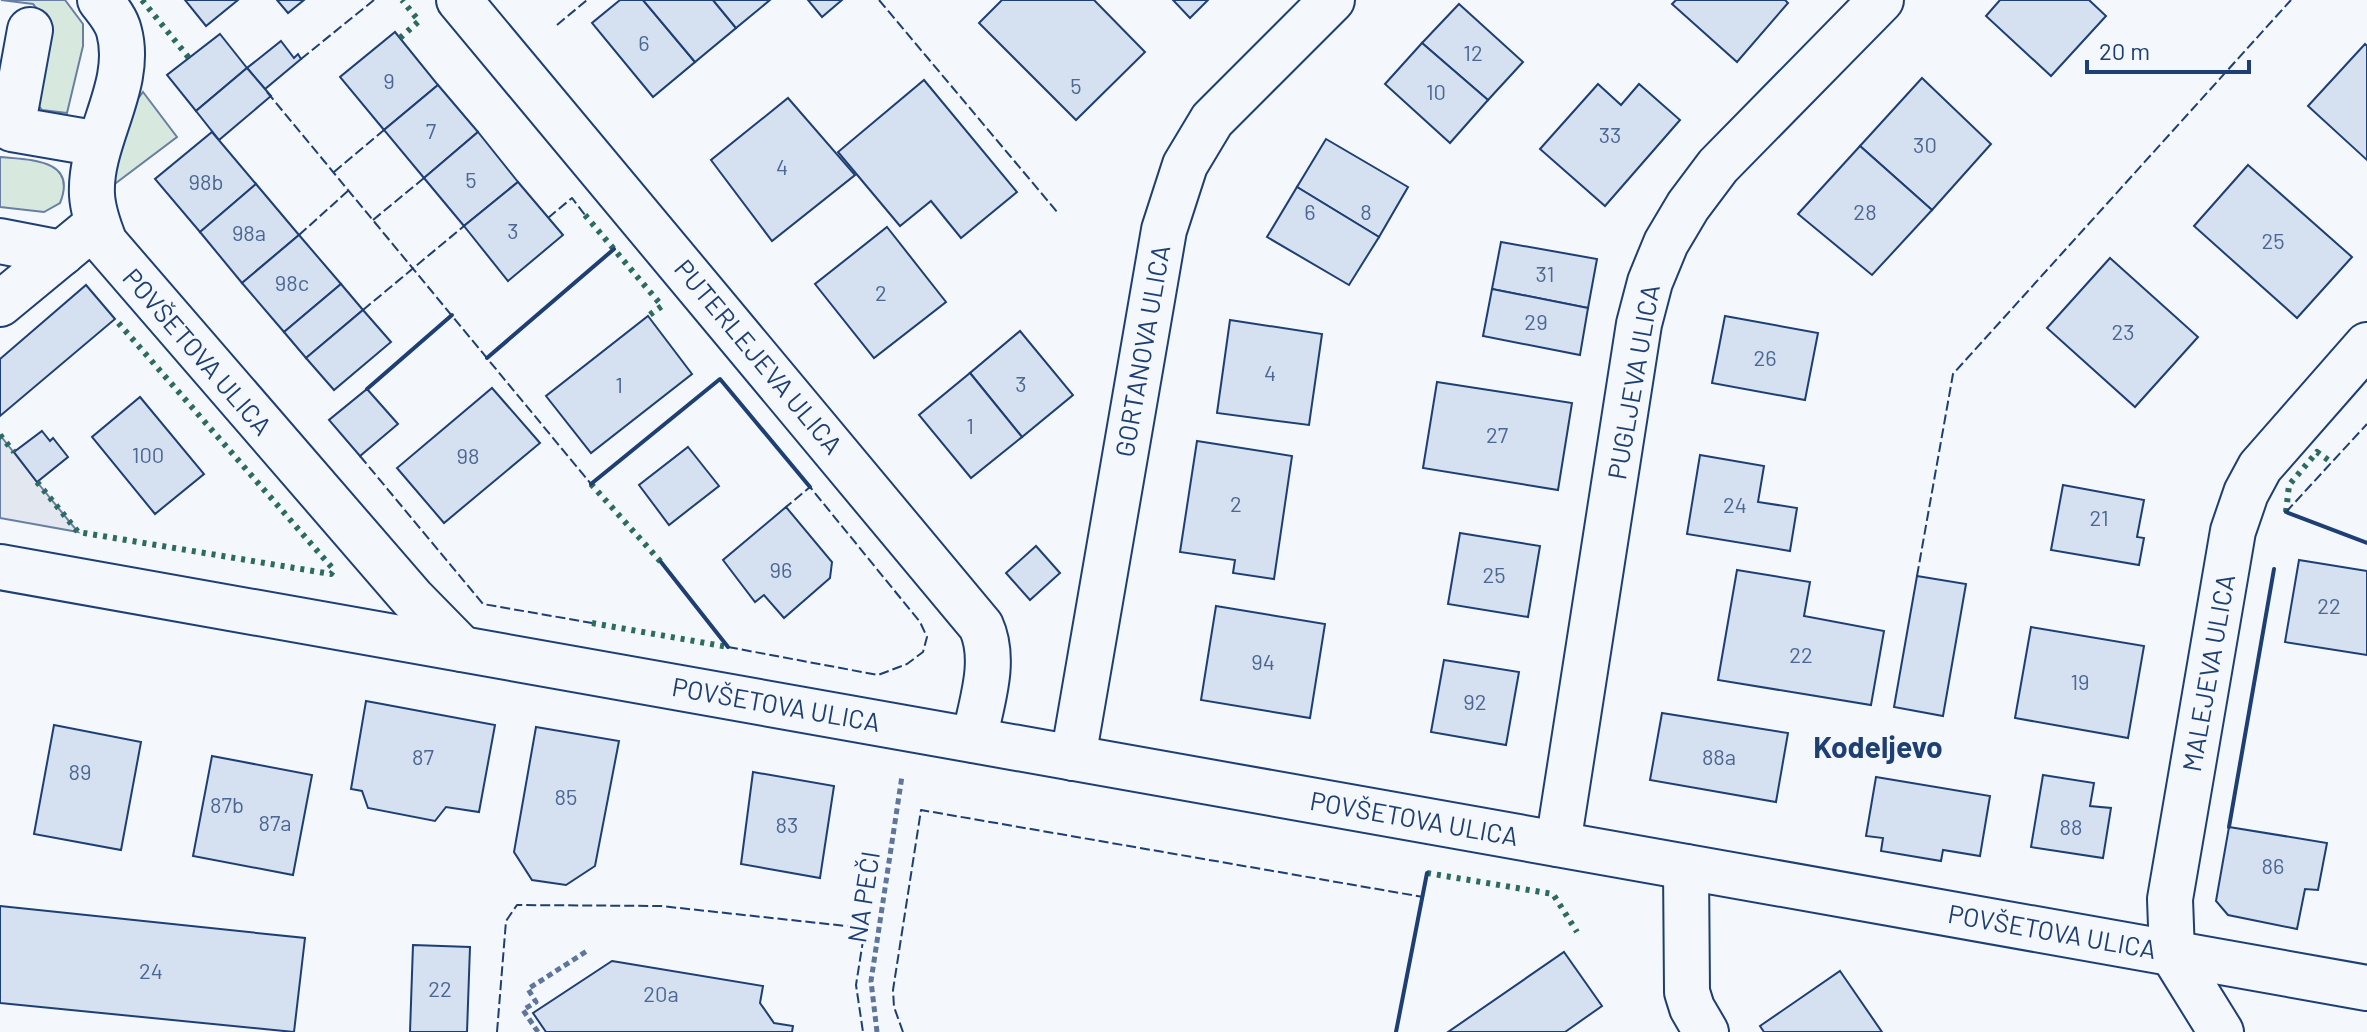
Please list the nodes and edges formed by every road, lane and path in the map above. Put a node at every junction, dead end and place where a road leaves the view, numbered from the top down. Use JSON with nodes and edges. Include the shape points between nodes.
{"nodes":[{"id":1,"x":100,"y":0,"type":"edge"},
{"id":2,"x":459,"y":0,"type":"edge"},
{"id":3,"x":1332,"y":0,"type":"edge"},
{"id":4,"x":1881,"y":0,"type":"edge"},
{"id":5,"x":30,"y":30,"type":"dead end"},
{"id":6,"x":99,"y":144,"type":"junction"},
{"id":7,"x":97,"y":224,"type":"junction"},
{"id":8,"x":0,"y":241,"type":"edge"},
{"id":9,"x":62,"y":253,"type":"junction"},
{"id":10,"x":0,"y":304,"type":"edge"},
{"id":11,"x":2367,"y":345,"type":"edge"},
{"id":12,"x":0,"y":567,"type":"edge"},
{"id":13,"x":462,"y":649,"type":"junction"},
{"id":14,"x":974,"y":740,"type":"junction"},
{"id":15,"x":1073,"y":758,"type":"junction"},
{"id":16,"x":903,"y":768,"type":"dead end"},
{"id":17,"x":1558,"y":844,"type":"junction"},
{"id":18,"x":1686,"y":867,"type":"junction"},
{"id":19,"x":587,"y":951,"type":"dead end"},
{"id":20,"x":2172,"y":953,"type":"junction"},
{"id":21,"x":2367,"y":988,"type":"edge"},
{"id":22,"x":538,"y":1032,"type":"edge"},
{"id":23,"x":877,"y":1032,"type":"edge"},
{"id":24,"x":1706,"y":1032,"type":"edge"},
{"id":25,"x":2221,"y":1032,"type":"edge"}],
"edges":[{"from":1,"to":6,"type":"street","name":"POVŠETOVA ULICA","via":[[119,29],[121,64]]},
{"from":2,"to":14,"type":"street","name":"PUTERLEJEVA ULICA","via":[[981,626],[989,659]]},
{"from":3,"to":15,"type":"street","name":"GORTANOVA ULICA","via":[[1212,120],[1185,165],[1164,230]]},
{"from":4,"to":17,"type":"street","name":"PUGLJEVA ULICA","via":[[1718,166],[1666,243],[1650,282],[1639,324]]},
{"from":5,"to":6,"type":"street","via":[[12,129]]},
{"from":6,"to":7,"type":"street","name":"POVŠETOVA ULICA","via":[[92,195]]},
{"from":7,"to":9,"type":"street"},
{"from":7,"to":13,"type":"street","name":"POVŠETOVA ULICA","via":[[130,274]]},
{"from":8,"to":9,"type":"street"},
{"from":9,"to":10,"type":"street"},
{"from":11,"to":20,"type":"street","name":"MALEJEVA ULICA","via":[[2260,467],[2233,531],[2170,899]]},
{"from":12,"to":13,"type":"street","name":"POVŠETOVA ULICA"},
{"from":13,"to":14,"type":"street","name":"POVŠETOVA ULICA"},
{"from":14,"to":15,"type":"street","name":"POVŠETOVA ULICA"},
{"from":15,"to":17,"type":"street","name":"POVŠETOVA ULICA"},
{"from":16,"to":23,"type":"path","name":"NA PEČI","via":[[871,981]]},
{"from":17,"to":18,"type":"street","name":"POVŠETOVA ULICA"},
{"from":18,"to":20,"type":"street","name":"POVŠETOVA ULICA"},
{"from":18,"to":24,"type":"street","via":[[1687,992]]},
{"from":19,"to":22,"type":"path","via":[[528,989],[536,1002],[523,1010]]},
{"from":20,"to":21,"type":"street","name":"POVŠETOVA ULICA"},
{"from":20,"to":25,"type":"street","name":"MALEJEVA ULICA"}]}
